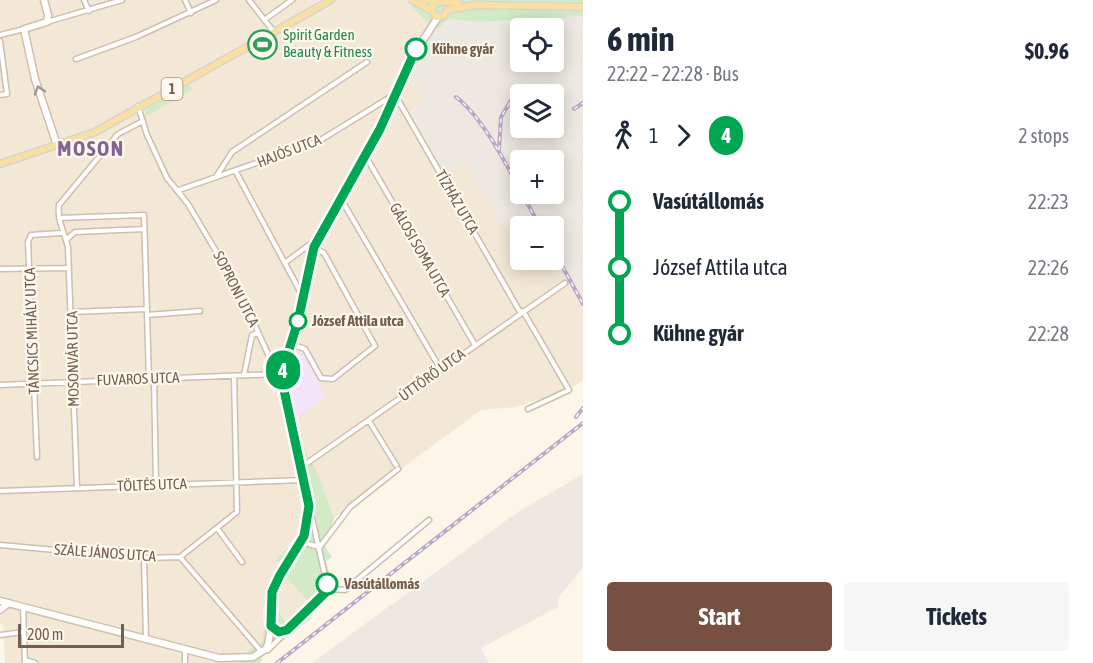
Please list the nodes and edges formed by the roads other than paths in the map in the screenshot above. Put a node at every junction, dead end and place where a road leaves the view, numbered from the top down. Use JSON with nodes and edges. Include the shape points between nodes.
{"nodes":[{"id":1,"x":44,"y":0,"type":"edge"},
{"id":2,"x":84,"y":0,"type":"edge"},
{"id":3,"x":122,"y":0,"type":"edge"},
{"id":4,"x":185,"y":0,"type":"edge"},
{"id":5,"x":216,"y":0,"type":"edge"},
{"id":6,"x":249,"y":0,"type":"edge"},
{"id":7,"x":292,"y":0,"type":"edge"},
{"id":8,"x":331,"y":0,"type":"edge"},
{"id":9,"x":412,"y":0,"type":"edge"},
{"id":10,"x":424,"y":0,"type":"edge"},
{"id":11,"x":435,"y":3,"type":"junction"},
{"id":12,"x":446,"y":7,"type":"junction"},
{"id":13,"x":583,"y":7,"type":"edge"},
{"id":14,"x":89,"y":11,"type":"junction"},
{"id":15,"x":191,"y":13,"type":"junction"},
{"id":16,"x":434,"y":14,"type":"junction"},
{"id":17,"x":264,"y":20,"type":"junction"},
{"id":18,"x":47,"y":22,"type":"junction"},
{"id":19,"x":24,"y":29,"type":"junction"},
{"id":20,"x":274,"y":32,"type":"junction"},
{"id":21,"x":0,"y":35,"type":"edge"},
{"id":22,"x":0,"y":41,"type":"edge"},
{"id":23,"x":76,"y":58,"type":"dead end"},
{"id":24,"x":367,"y":62,"type":"dead end"},
{"id":25,"x":393,"y":94,"type":"junction"},
{"id":26,"x":0,"y":95,"type":"edge"},
{"id":27,"x":138,"y":106,"type":"junction"},
{"id":28,"x":143,"y":121,"type":"junction"},
{"id":29,"x":57,"y":145,"type":"junction"},
{"id":30,"x":365,"y":155,"type":"junction"},
{"id":31,"x":0,"y":164,"type":"edge"},
{"id":32,"x":236,"y":172,"type":"junction"},
{"id":33,"x":216,"y":177,"type":"junction"},
{"id":34,"x":179,"y":189,"type":"junction"},
{"id":35,"x":341,"y":199,"type":"junction"},
{"id":36,"x":59,"y":218,"type":"junction"},
{"id":37,"x":144,"y":229,"type":"junction"},
{"id":38,"x":61,"y":233,"type":"junction"},
{"id":39,"x":67,"y":239,"type":"junction"},
{"id":40,"x":317,"y":239,"type":"junction"},
{"id":41,"x":314,"y":247,"type":"junction"},
{"id":42,"x":286,"y":262,"type":"junction"},
{"id":43,"x":69,"y":268,"type":"junction"},
{"id":44,"x":30,"y":269,"type":"junction"},
{"id":45,"x":0,"y":270,"type":"edge"},
{"id":46,"x":565,"y":283,"type":"dead end"},
{"id":47,"x":304,"y":298,"type":"junction"},
{"id":48,"x":200,"y":311,"type":"dead end"},
{"id":49,"x":71,"y":312,"type":"junction"},
{"id":50,"x":147,"y":312,"type":"junction"},
{"id":51,"x":522,"y":312,"type":"junction"},
{"id":52,"x":258,"y":333,"type":"junction"},
{"id":53,"x":291,"y":344,"type":"junction"},
{"id":54,"x":475,"y":345,"type":"junction"},
{"id":55,"x":441,"y":370,"type":"junction"},
{"id":56,"x":244,"y":375,"type":"junction"},
{"id":57,"x":279,"y":375,"type":"junction"},
{"id":58,"x":234,"y":376,"type":"junction"},
{"id":59,"x":151,"y":379,"type":"junction"},
{"id":60,"x":73,"y":382,"type":"junction"},
{"id":61,"x":34,"y":384,"type":"junction"},
{"id":62,"x":0,"y":385,"type":"edge"},
{"id":63,"x":528,"y":409,"type":"dead end"},
{"id":64,"x":369,"y":421,"type":"junction"},
{"id":65,"x":36,"y":458,"type":"dead end"},
{"id":66,"x":300,"y":468,"type":"junction"},
{"id":67,"x":304,"y":480,"type":"junction"},
{"id":68,"x":237,"y":483,"type":"junction"},
{"id":69,"x":156,"y":485,"type":"junction"},
{"id":70,"x":77,"y":488,"type":"junction"},
{"id":71,"x":0,"y":491,"type":"edge"},
{"id":72,"x":309,"y":506,"type":"junction"},
{"id":73,"x":429,"y":520,"type":"dead end"},
{"id":74,"x":217,"y":528,"type":"junction"},
{"id":75,"x":301,"y":542,"type":"junction"},
{"id":76,"x":0,"y":545,"type":"edge"},
{"id":77,"x":320,"y":548,"type":"junction"},
{"id":78,"x":180,"y":557,"type":"junction"},
{"id":79,"x":144,"y":558,"type":"junction"},
{"id":80,"x":242,"y":562,"type":"dead end"},
{"id":81,"x":328,"y":589,"type":"junction"},
{"id":82,"x":0,"y":601,"type":"edge"},
{"id":83,"x":9,"y":603,"type":"junction"},
{"id":84,"x":23,"y":606,"type":"junction"},
{"id":85,"x":0,"y":610,"type":"edge"},
{"id":86,"x":269,"y":622,"type":"junction"},
{"id":87,"x":287,"y":630,"type":"junction"},
{"id":88,"x":23,"y":632,"type":"junction"},
{"id":89,"x":1,"y":635,"type":"edge"},
{"id":90,"x":146,"y":639,"type":"junction"},
{"id":91,"x":185,"y":649,"type":"junction"},
{"id":92,"x":263,"y":653,"type":"junction"},
{"id":93,"x":25,"y":662,"type":"edge"},
{"id":94,"x":35,"y":663,"type":"edge"},
{"id":95,"x":185,"y":663,"type":"edge"}],
"edges":[{"from":1,"to":18,"type":"street"},
{"from":2,"to":14,"type":"street"},
{"from":3,"to":14,"type":"street"},
{"from":4,"to":15,"type":"street"},
{"from":5,"to":15,"type":"street"},
{"from":6,"to":17,"type":"street"},
{"from":7,"to":17,"type":"street"},
{"from":8,"to":20,"type":"main road","number":"1"},
{"from":9,"to":16,"type":"main road"},
{"from":10,"to":11,"type":"main road"},
{"from":11,"to":12,"type":"main road"},
{"from":11,"to":16,"type":"main road"},
{"from":12,"to":13,"type":"main road"},
{"from":12,"to":16,"type":"main road","via":[[445,16]]},
{"from":14,"to":18,"type":"street"},
{"from":15,"to":23,"type":"street"},
{"from":16,"to":25,"type":"street"},
{"from":17,"to":20,"type":"street"},
{"from":18,"to":19,"type":"street"},
{"from":19,"to":21,"type":"street"},
{"from":29,"to":19,"type":"street","one_way":true,"via":[[35,79]]},
{"from":20,"to":27,"type":"main road","number":"1"},
{"from":22,"to":26,"type":"street","via":[[7,94]]},
{"from":24,"to":33,"type":"street","via":[[232,152]]},
{"from":25,"to":30,"type":"street"},
{"from":25,"to":32,"type":"street","name":"HAJÓS UTCA","via":[[319,141]]},
{"from":25,"to":51,"type":"street","name":"TÍZHÁZ UTCA"},
{"from":27,"to":28,"type":"street","name":"SOPRONI UTCA"},
{"from":27,"to":29,"type":"main road","number":"1","via":[[95,132]]},
{"from":28,"to":34,"type":"street","name":"SOPRONI UTCA","via":[[167,178]]},
{"from":28,"to":36,"type":"street","via":[[118,134],[59,205]]},
{"from":29,"to":31,"type":"main road","number":"1"},
{"from":30,"to":35,"type":"street"},
{"from":30,"to":54,"type":"street","name":"GÁLOSI SOMA UTCA"},
{"from":32,"to":33,"type":"street","name":"HAJÓS UTCA"},
{"from":32,"to":42,"type":"street"},
{"from":33,"to":34,"type":"street","name":"HAJÓS UTCA"},
{"from":34,"to":52,"type":"street","name":"SOPRONI UTCA","via":[[239,290]]},
{"from":35,"to":40,"type":"street"},
{"from":35,"to":55,"type":"street"},
{"from":36,"to":37,"type":"street","via":[[144,215]]},
{"from":36,"to":38,"type":"street"},
{"from":37,"to":39,"type":"street","via":[[75,232]]},
{"from":37,"to":50,"type":"street"},
{"from":38,"to":39,"type":"street"},
{"from":38,"to":44,"type":"street","name":"TÁNCSICS MIHÁLY UTCA","via":[[30,237]]},
{"from":39,"to":43,"type":"street","name":"MOSONVÁR UTCA"},
{"from":40,"to":41,"type":"street"},
{"from":40,"to":42,"type":"street"},
{"from":41,"to":47,"type":"street"},
{"from":41,"to":53,"type":"street","via":[[324,253],[375,346],[333,379],[326,380],[321,378],[305,349]]},
{"from":42,"to":47,"type":"street"},
{"from":43,"to":44,"type":"street"},
{"from":43,"to":49,"type":"street","name":"MOSONVÁR UTCA"},
{"from":44,"to":45,"type":"street"},
{"from":44,"to":61,"type":"street","name":"TÁNCSICS MIHÁLY UTCA"},
{"from":46,"to":51,"type":"street","name":"ÚTTÖRŐ UTCA"},
{"from":47,"to":53,"type":"street"},
{"from":48,"to":50,"type":"street"},
{"from":49,"to":50,"type":"street"},
{"from":49,"to":60,"type":"street","name":"MOSONVÁR UTCA"},
{"from":50,"to":59,"type":"street"},
{"from":51,"to":54,"type":"street","name":"ÚTTÖRŐ UTCA"},
{"from":51,"to":63,"type":"street","name":"TÍZHÁZ UTCA","via":[[569,390]]},
{"from":52,"to":56,"type":"street","via":[[252,335]]},
{"from":52,"to":57,"type":"street","name":"SOPRONI UTCA"},
{"from":53,"to":57,"type":"street"},
{"from":54,"to":55,"type":"street","name":"ÚTTÖRŐ UTCA"},
{"from":55,"to":64,"type":"street","name":"ÚTTÖRŐ UTCA"},
{"from":56,"to":57,"type":"street","name":"FUVAROS UTCA"},
{"from":56,"to":58,"type":"street","name":"FUVAROS UTCA"},
{"from":57,"to":66,"type":"street","name":"SOPRONI UTCA"},
{"from":58,"to":59,"type":"street","name":"FUVAROS UTCA"},
{"from":58,"to":68,"type":"street"},
{"from":59,"to":60,"type":"street","name":"FUVAROS UTCA"},
{"from":59,"to":69,"type":"street"},
{"from":60,"to":61,"type":"street","name":"FUVAROS UTCA"},
{"from":60,"to":70,"type":"street","name":"MOSONVÁR UTCA"},
{"from":61,"to":62,"type":"street","name":"FUVAROS UTCA"},
{"from":61,"to":65,"type":"street","name":"TÁNCSICS MIHÁLY UTCA"},
{"from":64,"to":66,"type":"street","name":"ÚTTÖRŐ UTCA"},
{"from":64,"to":77,"type":"street","via":[[397,467],[350,507]]},
{"from":66,"to":67,"type":"street","name":"SOPRONI UTCA"},
{"from":67,"to":68,"type":"street","name":"TÖLTÉS UTCA"},
{"from":67,"to":72,"type":"street","name":"SOPRONI UTCA"},
{"from":68,"to":69,"type":"street","name":"TÖLTÉS UTCA"},
{"from":68,"to":74,"type":"street","via":[[237,512]]},
{"from":69,"to":70,"type":"street","name":"TÖLTÉS UTCA"},
{"from":70,"to":71,"type":"street","name":"TÖLTÉS UTCA"},
{"from":72,"to":75,"type":"street","name":"SOPRONI UTCA"},
{"from":72,"to":77,"type":"street"},
{"from":73,"to":81,"type":"street","via":[[345,590]]},
{"from":74,"to":78,"type":"street"},
{"from":74,"to":80,"type":"street"},
{"from":75,"to":77,"type":"street"},
{"from":75,"to":86,"type":"street","name":"SOPRONI UTCA","via":[[272,592]]},
{"from":76,"to":79,"type":"street","name":"SZÁLE JÁNOS UTCA"},
{"from":77,"to":81,"type":"street"},
{"from":78,"to":79,"type":"street","name":"SZÁLE JÁNOS UTCA"},
{"from":78,"to":92,"type":"street"},
{"from":79,"to":90,"type":"street"},
{"from":81,"to":87,"type":"street"},
{"from":82,"to":83,"type":"street"},
{"from":83,"to":84,"type":"street"},
{"from":83,"to":85,"type":"street"},
{"from":84,"to":88,"type":"street"},
{"from":84,"to":90,"type":"street"},
{"from":86,"to":87,"type":"street","via":[[276,631]]},
{"from":86,"to":92,"type":"street","name":"SOPRONI UTCA","via":[[268,644]]},
{"from":87,"to":92,"type":"street"},
{"from":88,"to":89,"type":"street"},
{"from":88,"to":93,"type":"street"},
{"from":90,"to":91,"type":"street"},
{"from":91,"to":92,"type":"street","via":[[231,659]]},
{"from":91,"to":95,"type":"street"},
{"from":93,"to":94,"type":"street"}]}
